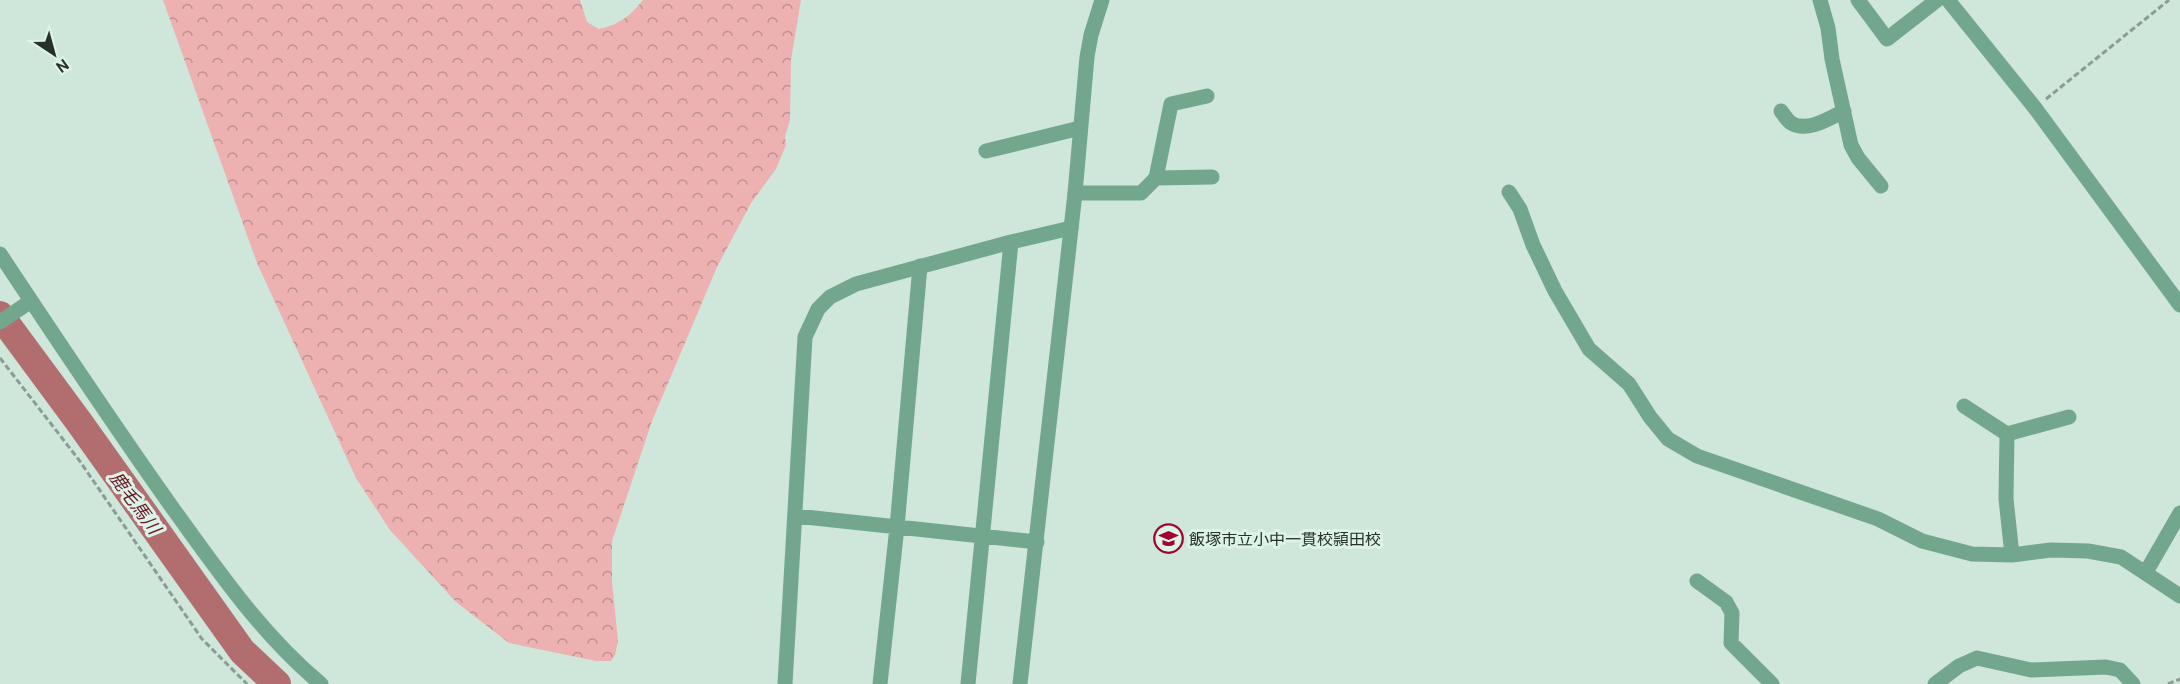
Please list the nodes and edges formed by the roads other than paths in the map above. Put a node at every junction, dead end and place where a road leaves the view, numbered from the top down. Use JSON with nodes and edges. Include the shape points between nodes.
{"nodes":[{"id":1,"x":1102,"y":0,"type":"edge"},
{"id":2,"x":1820,"y":0,"type":"edge"},
{"id":3,"x":1858,"y":0,"type":"edge"},
{"id":4,"x":1937,"y":0,"type":"edge"},
{"id":5,"x":1948,"y":0,"type":"edge"},
{"id":6,"x":1207,"y":96,"type":"dead end"},
{"id":7,"x":1781,"y":111,"type":"dead end"},
{"id":8,"x":1844,"y":111,"type":"junction"},
{"id":9,"x":1080,"y":128,"type":"junction"},
{"id":10,"x":986,"y":151,"type":"dead end"},
{"id":11,"x":1212,"y":177,"type":"dead end"},
{"id":12,"x":1156,"y":178,"type":"junction"},
{"id":13,"x":1881,"y":186,"type":"dead end"},
{"id":14,"x":1509,"y":192,"type":"dead end"},
{"id":15,"x":1075,"y":193,"type":"junction"},
{"id":16,"x":1071,"y":228,"type":"junction"},
{"id":17,"x":1011,"y":242,"type":"junction"},
{"id":18,"x":0,"y":254,"type":"edge"},
{"id":19,"x":921,"y":266,"type":"junction"},
{"id":20,"x":28,"y":302,"type":"junction"},
{"id":21,"x":2180,"y":305,"type":"edge"},
{"id":22,"x":0,"y":322,"type":"edge"},
{"id":23,"x":1964,"y":406,"type":"dead end"},
{"id":24,"x":2068,"y":417,"type":"dead end"},
{"id":25,"x":2007,"y":434,"type":"junction"},
{"id":26,"x":2180,"y":513,"type":"edge"},
{"id":27,"x":795,"y":516,"type":"junction"},
{"id":28,"x":897,"y":527,"type":"junction"},
{"id":29,"x":983,"y":535,"type":"junction"},
{"id":30,"x":1037,"y":542,"type":"junction"},
{"id":31,"x":2012,"y":555,"type":"junction"},
{"id":32,"x":2146,"y":572,"type":"junction"},
{"id":33,"x":1697,"y":581,"type":"dead end"},
{"id":34,"x":2180,"y":596,"type":"edge"},
{"id":35,"x":321,"y":684,"type":"edge"},
{"id":36,"x":785,"y":684,"type":"edge"},
{"id":37,"x":880,"y":684,"type":"edge"},
{"id":38,"x":968,"y":684,"type":"edge"},
{"id":39,"x":1020,"y":684,"type":"edge"},
{"id":40,"x":1772,"y":684,"type":"edge"},
{"id":41,"x":1935,"y":684,"type":"edge"},
{"id":42,"x":2133,"y":684,"type":"edge"}],
"edges":[{"from":1,"to":9,"type":"street","via":[[1091,35]]},
{"from":2,"to":8,"type":"street"},
{"from":3,"to":4,"type":"street","via":[[1887,39]]},
{"from":5,"to":21,"type":"street","via":[[2035,108]]},
{"from":6,"to":12,"type":"street","via":[[1171,104]]},
{"from":7,"to":8,"type":"street","via":[[1791,123],[1802,126],[1821,123]]},
{"from":8,"to":13,"type":"street","via":[[1851,145]]},
{"from":9,"to":10,"type":"street"},
{"from":9,"to":15,"type":"street"},
{"from":11,"to":12,"type":"street"},
{"from":12,"to":15,"type":"street","via":[[1141,193]]},
{"from":14,"to":31,"type":"street","via":[[1555,291],[1589,349],[1629,384],[1668,439],[1697,456],[1878,519],[1922,541],[1972,554]]},
{"from":15,"to":16,"type":"street"},
{"from":16,"to":17,"type":"street"},
{"from":16,"to":30,"type":"street"},
{"from":17,"to":19,"type":"street"},
{"from":17,"to":29,"type":"street"},
{"from":18,"to":20,"type":"street"},
{"from":19,"to":27,"type":"street","via":[[856,284],[830,297],[812,320],[805,337]]},
{"from":19,"to":28,"type":"street"},
{"from":20,"to":22,"type":"street"},
{"from":20,"to":35,"type":"street","via":[[228,585],[268,634]]},
{"from":23,"to":25,"type":"street"},
{"from":24,"to":25,"type":"street"},
{"from":25,"to":31,"type":"street","via":[[2006,499]]},
{"from":26,"to":32,"type":"street"},
{"from":27,"to":28,"type":"street"},
{"from":27,"to":36,"type":"street"},
{"from":28,"to":29,"type":"street"},
{"from":28,"to":37,"type":"street"},
{"from":29,"to":30,"type":"street"},
{"from":29,"to":38,"type":"street"},
{"from":30,"to":39,"type":"street"},
{"from":31,"to":32,"type":"street","via":[[2088,551],[2121,557]]},
{"from":32,"to":34,"type":"street"},
{"from":33,"to":40,"type":"street","via":[[1726,602],[1732,613],[1731,643]]},
{"from":41,"to":42,"type":"street","via":[[1977,658],[2031,670],[2106,667],[2121,670]]}]}
